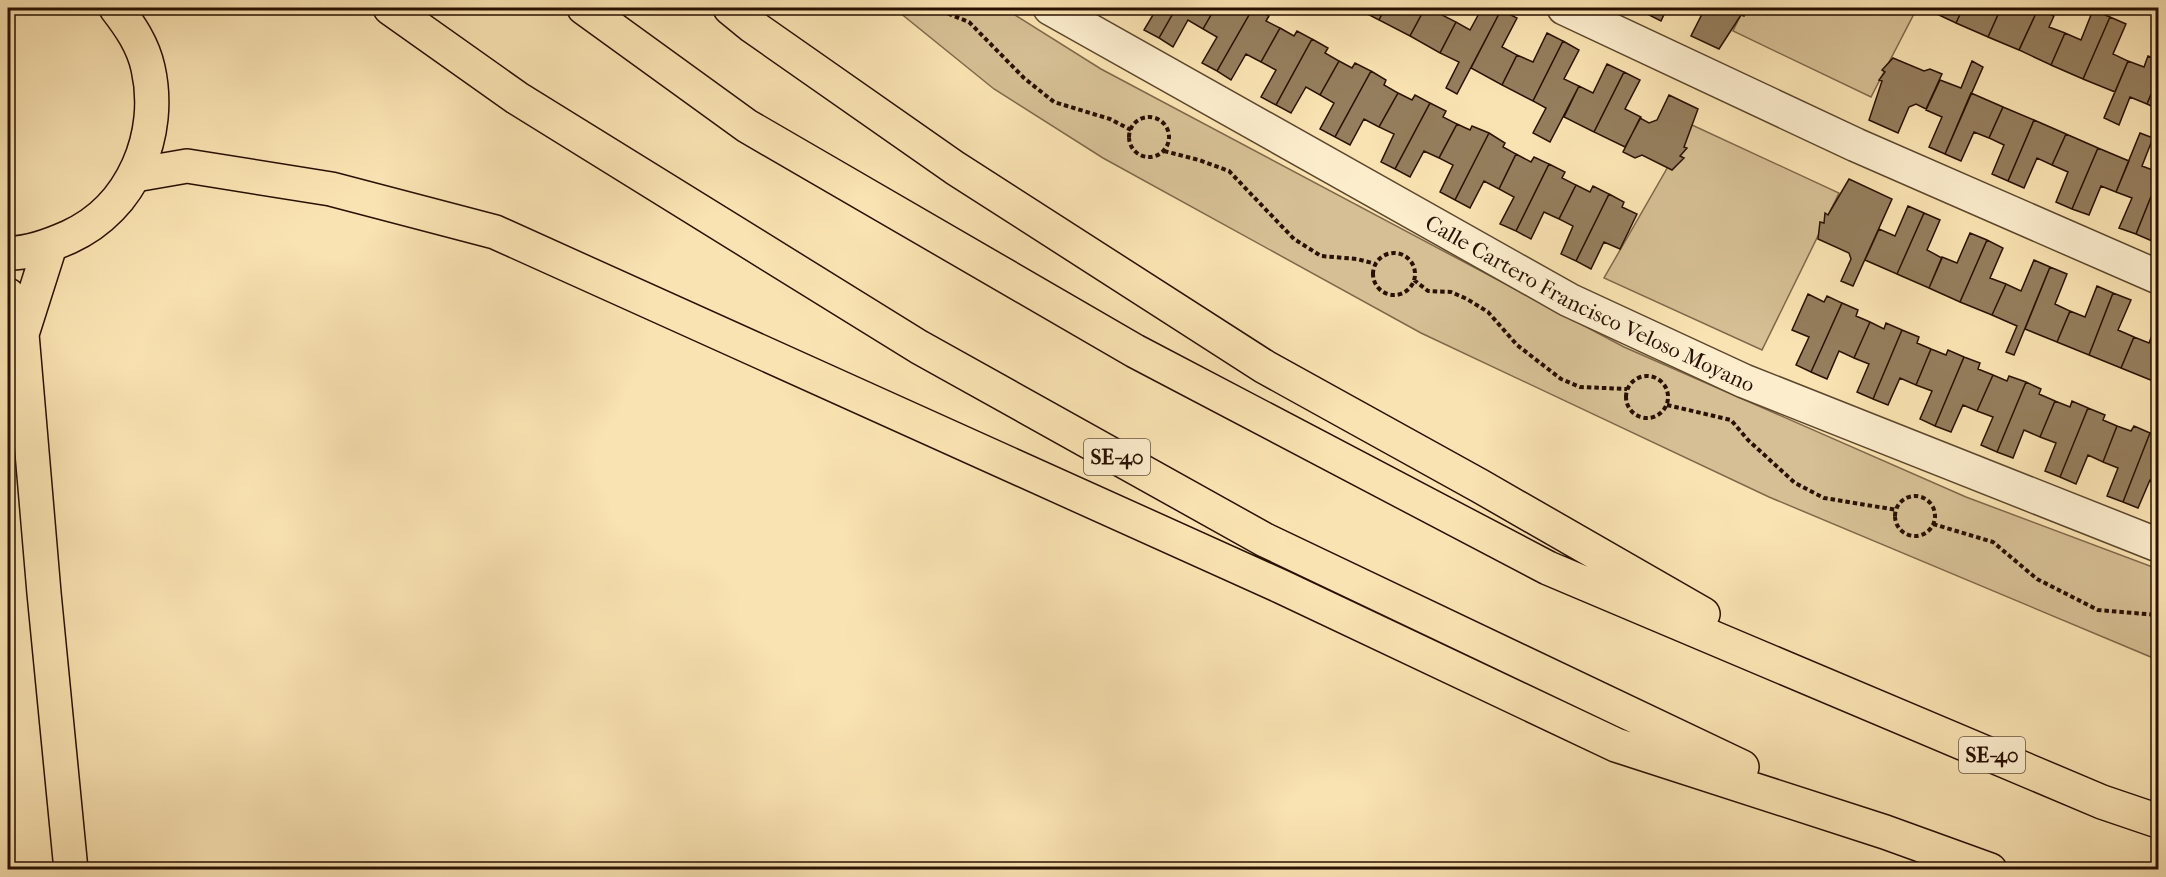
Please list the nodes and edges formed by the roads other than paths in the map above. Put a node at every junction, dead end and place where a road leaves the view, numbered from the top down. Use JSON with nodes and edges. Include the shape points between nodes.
{"nodes":[{"id":1,"x":116,"y":8,"type":"edge"},
{"id":2,"x":390,"y":8,"type":"edge"},
{"id":3,"x":584,"y":8,"type":"edge"},
{"id":4,"x":730,"y":8,"type":"edge"},
{"id":5,"x":1050,"y":8,"type":"edge"},
{"id":6,"x":1564,"y":8,"type":"edge"},
{"id":7,"x":135,"y":176,"type":"junction"},
{"id":8,"x":50,"y":246,"type":"junction"},
{"id":9,"x":8,"y":253,"type":"edge"},
{"id":10,"x":2158,"y":277,"type":"edge"},
{"id":11,"x":8,"y":295,"type":"edge"},
{"id":12,"x":22,"y":334,"type":"junction"},
{"id":13,"x":2158,"y":545,"type":"edge"},
{"id":14,"x":1826,"y":686,"type":"junction"},
{"id":15,"x":2158,"y":821,"type":"edge"},
{"id":16,"x":1885,"y":832,"type":"junction"},
{"id":17,"x":71,"y":870,"type":"edge"},
{"id":18,"x":1990,"y":870,"type":"edge"}],
"edges":[{"from":1,"to":7,"type":"main road","via":[[134,31],[148,66],[153,103],[149,141]]},
{"from":2,"to":16,"type":"main road","number":"SE-40","via":[[517,98],[919,347],[1265,540],[1673,736]]},
{"from":3,"to":14,"type":"main road","number":"SE-40","via":[[747,126],[1135,351],[1548,568]]},
{"from":4,"to":14,"type":"main road","via":[[955,168],[1264,367],[1480,486]]},
{"from":5,"to":13,"type":"street","name":"Calle Cartero Francisco Veloso Moyano","via":[[1569,300],[1744,381]]},
{"from":6,"to":10,"type":"street","via":[[1856,146]]},
{"from":7,"to":8,"type":"main road","via":[[113,206],[84,230]]},
{"from":7,"to":16,"type":"main road","via":[[187,166],[331,189],[495,232],[1281,587],[1616,745]]},
{"from":8,"to":9,"type":"main road"},
{"from":8,"to":12,"type":"main road"},
{"from":11,"to":12,"type":"main road"},
{"from":12,"to":17,"type":"main road"},
{"from":14,"to":15,"type":"main road","number":"SE-40","via":[[2102,802]]},
{"from":16,"to":18,"type":"main road","number":"SE-40"}]}
